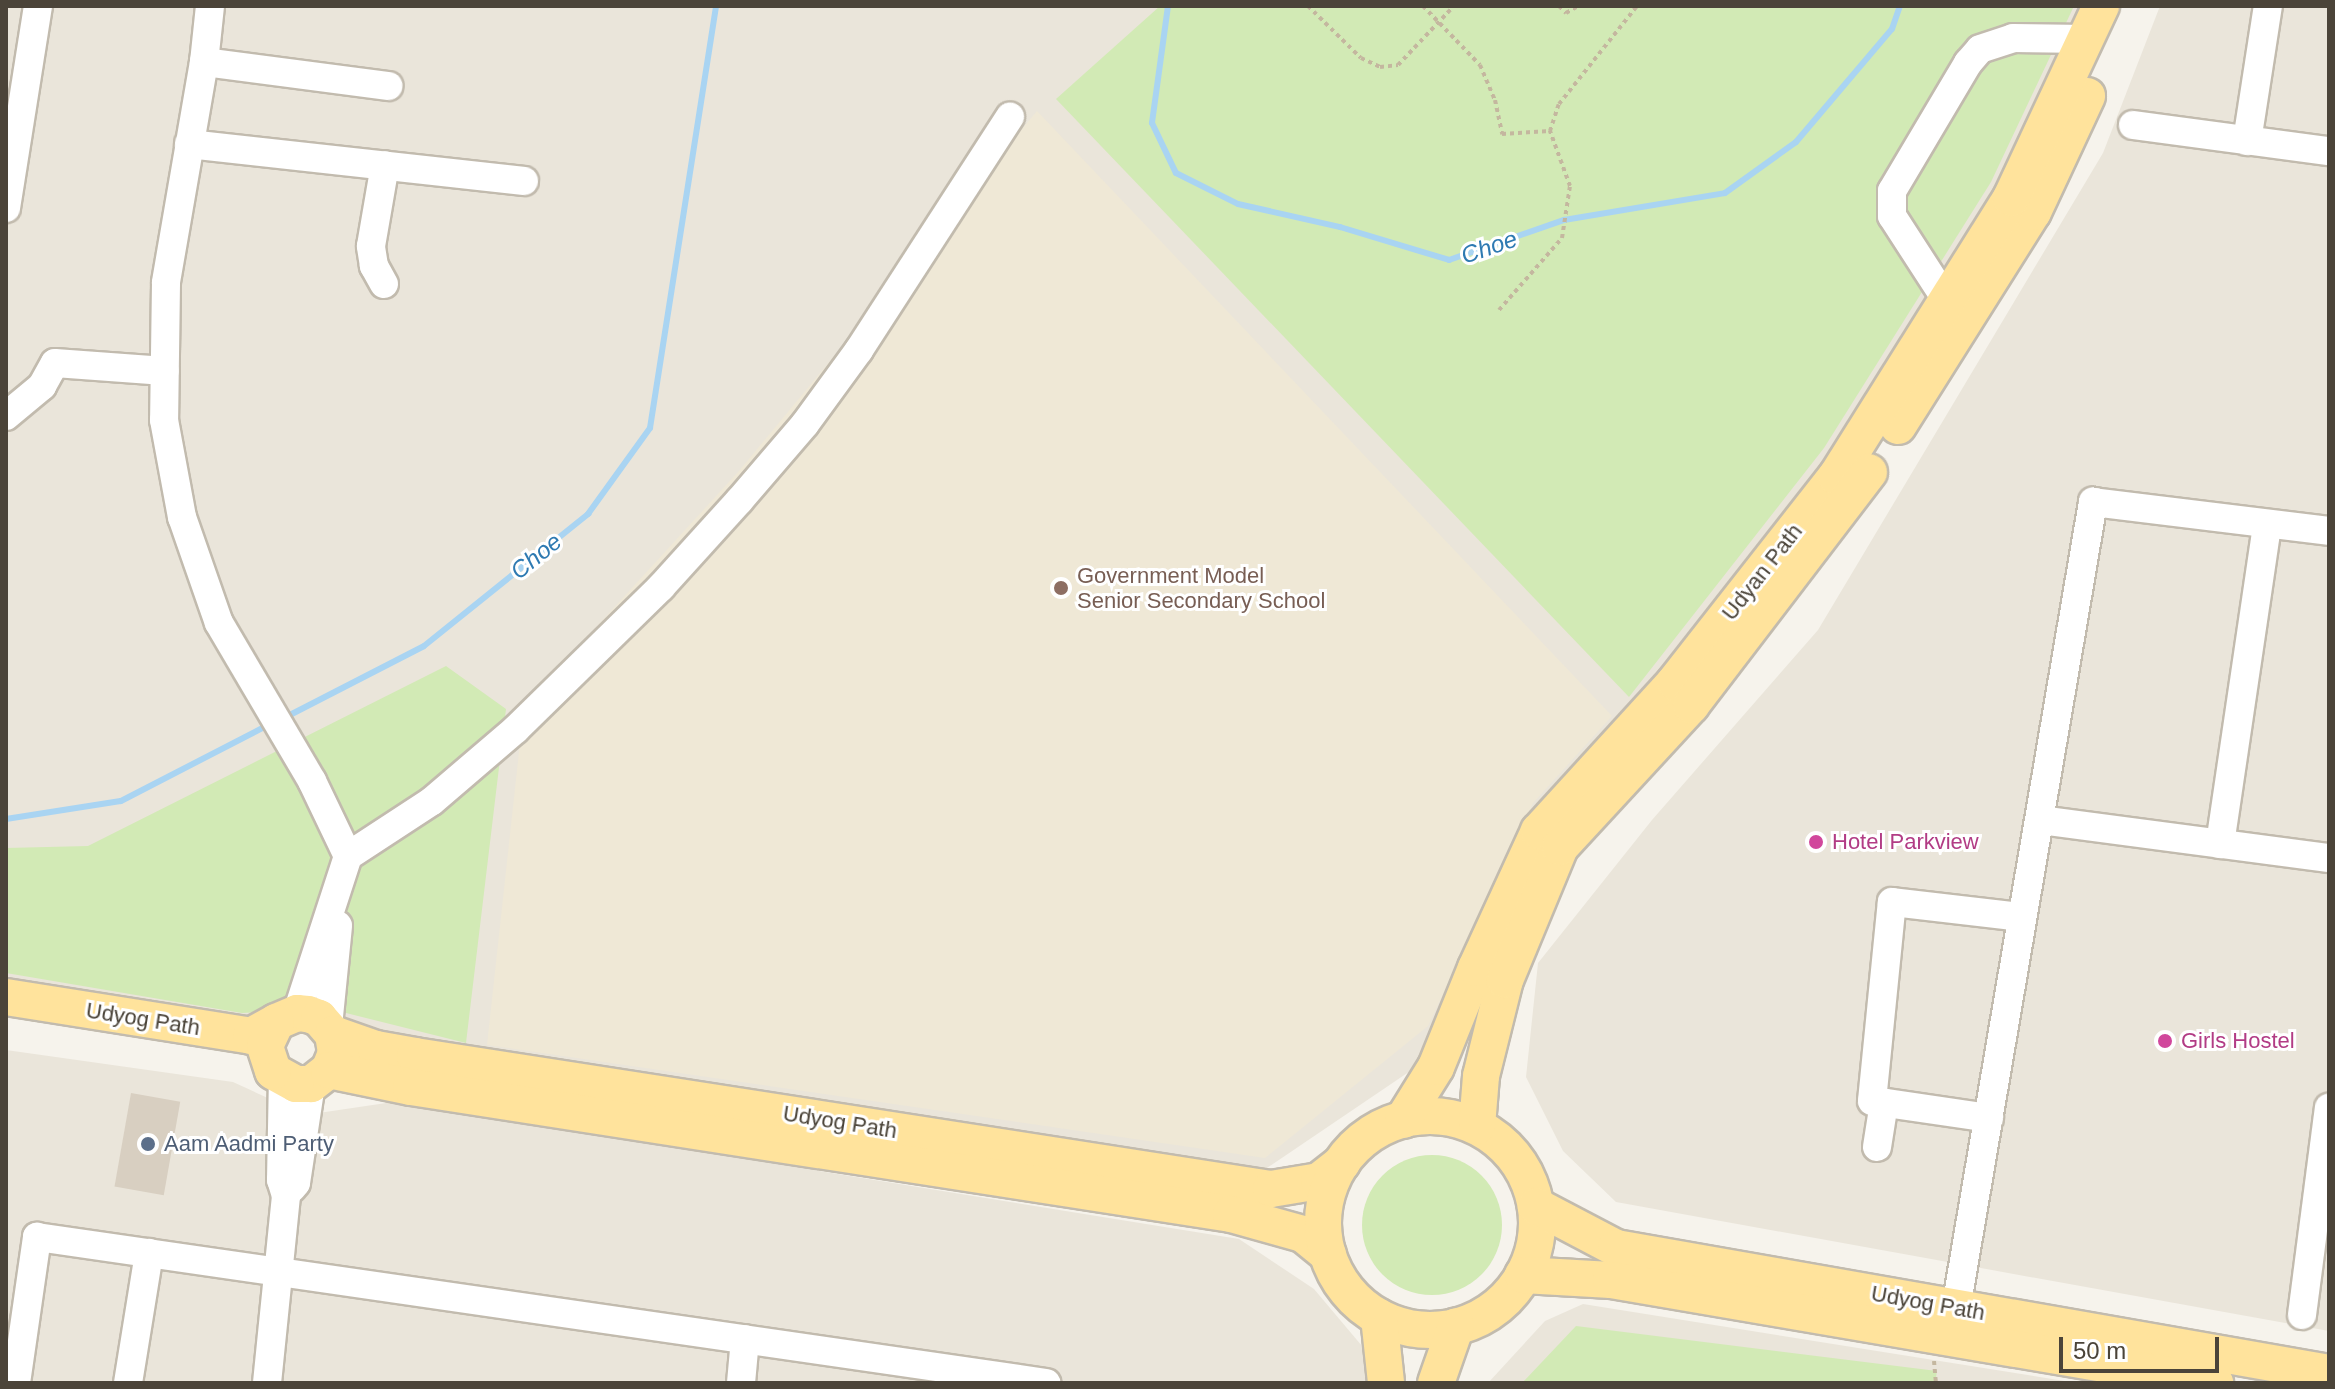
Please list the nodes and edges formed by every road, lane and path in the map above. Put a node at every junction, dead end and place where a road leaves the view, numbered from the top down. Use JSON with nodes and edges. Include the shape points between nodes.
{"nodes":[{"id":1,"x":38,"y":6,"type":"edge"},
{"id":2,"x":210,"y":6,"type":"edge"},
{"id":3,"x":1308,"y":6,"type":"edge"},
{"id":4,"x":1318,"y":6,"type":"edge"},
{"id":5,"x":1423,"y":6,"type":"edge"},
{"id":6,"x":1454,"y":6,"type":"edge"},
{"id":7,"x":1559,"y":6,"type":"edge"},
{"id":8,"x":1578,"y":6,"type":"edge"},
{"id":9,"x":1637,"y":6,"type":"edge"},
{"id":10,"x":2101,"y":6,"type":"edge"},
{"id":11,"x":2125,"y":6,"type":"edge"},
{"id":12,"x":2268,"y":6,"type":"edge"},
{"id":13,"x":1313,"y":11,"type":"junction"},
{"id":14,"x":2086,"y":39,"type":"junction"},
{"id":15,"x":204,"y":62,"type":"junction"},
{"id":16,"x":388,"y":86,"type":"dead end"},
{"id":17,"x":1010,"y":117,"type":"dead end"},
{"id":18,"x":2133,"y":125,"type":"dead end"},
{"id":19,"x":1550,"y":131,"type":"junction"},
{"id":20,"x":2247,"y":141,"type":"junction"},
{"id":21,"x":189,"y":144,"type":"junction"},
{"id":22,"x":2329,"y":151,"type":"edge"},
{"id":23,"x":385,"y":165,"type":"junction"},
{"id":24,"x":524,"y":181,"type":"dead end"},
{"id":25,"x":6,"y":208,"type":"edge"},
{"id":26,"x":384,"y":284,"type":"dead end"},
{"id":27,"x":1947,"y":301,"type":"junction"},
{"id":28,"x":1499,"y":310,"type":"dead end"},
{"id":29,"x":165,"y":371,"type":"junction"},
{"id":30,"x":6,"y":416,"type":"edge"},
{"id":31,"x":2267,"y":524,"type":"junction"},
{"id":32,"x":2329,"y":531,"type":"edge"},
{"id":33,"x":2040,"y":820,"type":"junction"},
{"id":34,"x":2220,"y":844,"type":"junction"},
{"id":35,"x":2329,"y":858,"type":"edge"},
{"id":36,"x":345,"y":866,"type":"junction"},
{"id":37,"x":2021,"y":917,"type":"junction"},
{"id":38,"x":6,"y":997,"type":"edge"},
{"id":39,"x":6,"y":1020,"type":"edge"},
{"id":40,"x":308,"y":1024,"type":"junction"},
{"id":41,"x":299,"y":1076,"type":"junction"},
{"id":42,"x":1884,"y":1103,"type":"junction"},
{"id":43,"x":2329,"y":1108,"type":"edge"},
{"id":44,"x":1989,"y":1118,"type":"junction"},
{"id":45,"x":1403,"y":1120,"type":"junction"},
{"id":46,"x":1477,"y":1126,"type":"junction"},
{"id":47,"x":1877,"y":1147,"type":"dead end"},
{"id":48,"x":1342,"y":1163,"type":"junction"},
{"id":49,"x":1536,"y":1206,"type":"junction"},
{"id":50,"x":149,"y":1253,"type":"junction"},
{"id":51,"x":1328,"y":1254,"type":"junction"},
{"id":52,"x":277,"y":1270,"type":"junction"},
{"id":53,"x":1523,"y":1275,"type":"junction"},
{"id":54,"x":1956,"y":1308,"type":"junction"},
{"id":55,"x":2302,"y":1315,"type":"dead end"},
{"id":56,"x":1379,"y":1317,"type":"junction"},
{"id":57,"x":1456,"y":1326,"type":"junction"},
{"id":58,"x":745,"y":1339,"type":"junction"},
{"id":59,"x":2329,"y":1373,"type":"edge"},
{"id":60,"x":1008,"y":1380,"type":"edge"},
{"id":61,"x":16,"y":1383,"type":"edge"},
{"id":62,"x":128,"y":1383,"type":"edge"},
{"id":63,"x":267,"y":1383,"type":"edge"},
{"id":64,"x":741,"y":1383,"type":"edge"},
{"id":65,"x":1047,"y":1383,"type":"edge"},
{"id":66,"x":1386,"y":1383,"type":"edge"},
{"id":67,"x":1436,"y":1383,"type":"edge"},
{"id":68,"x":2215,"y":1383,"type":"edge"}],
"edges":[{"from":1,"to":25,"type":"street"},
{"from":2,"to":15,"type":"street"},
{"from":3,"to":13,"type":"path"},
{"from":4,"to":13,"type":"path"},
{"from":5,"to":19,"type":"path","via":[[1480,65],[1502,134]]},
{"from":6,"to":13,"type":"path","bridge":true,"via":[[1398,65],[1380,67],[1361,58]]},
{"from":7,"to":8,"type":"path","via":[[1566,13]]},
{"from":9,"to":19,"type":"path","via":[[1559,104]]},
{"from":10,"to":14,"type":"main road","name":"Udyan Path"},
{"from":11,"to":46,"type":"main road","name":"Udyan Path","via":[[2033,212],[1853,496],[1691,705],[1560,847],[1505,980],[1481,1076]]},
{"from":12,"to":20,"type":"street"},
{"from":14,"to":27,"type":"main road","name":"Udyan Path","via":[[2011,198]]},
{"from":14,"to":27,"type":"street","via":[[2013,38],[1980,49],[1892,191],[1892,216]]},
{"from":15,"to":16,"type":"street"},
{"from":15,"to":21,"type":"street"},
{"from":17,"to":36,"type":"street","via":[[859,350],[739,501],[661,587],[516,729]]},
{"from":18,"to":20,"type":"street"},
{"from":19,"to":28,"type":"path","via":[[1570,186],[1562,238]]},
{"from":20,"to":22,"type":"street"},
{"from":21,"to":23,"type":"street"},
{"from":21,"to":29,"type":"street","via":[[166,283]]},
{"from":23,"to":24,"type":"street"},
{"from":23,"to":26,"type":"street","via":[[371,246]]},
{"from":27,"to":45,"type":"main road","name":"Udyan Path","via":[[1836,477],[1675,682],[1539,831],[1436,1067]]},
{"from":29,"to":30,"type":"street","via":[[55,363],[42,386]]},
{"from":29,"to":36,"type":"street","via":[[164,420],[182,517],[219,623],[312,781]]},
{"from":31,"to":32,"type":"street"},
{"from":31,"to":33,"type":"street","via":[[2093,502]]},
{"from":31,"to":34,"type":"street"},
{"from":33,"to":34,"type":"street"},
{"from":33,"to":37,"type":"street"},
{"from":34,"to":35,"type":"street"},
{"from":36,"to":40,"type":"street"},
{"from":37,"to":42,"type":"street","via":[[1892,902],[1872,1101]]},
{"from":37,"to":44,"type":"street"},
{"from":38,"to":40,"type":"main road","name":"Udyog Path","via":[[251,1036]]},
{"from":39,"to":41,"type":"main road","name":"Udyog Path","via":[[178,1046]]},
{"from":40,"to":41,"type":"main road","via":[[336,1053]]},
{"from":40,"to":41,"type":"main road","via":[[265,1046]]},
{"from":40,"to":48,"type":"main road","name":"Udyog Path","via":[[376,1049],[415,1056],[1271,1189],[1319,1181]]},
{"from":41,"to":51,"type":"main road","name":"Udyog Path","via":[[411,1087],[1231,1214],[1303,1234]]},
{"from":41,"to":52,"type":"street","via":[[296,1183],[286,1196]]},
{"from":42,"to":44,"type":"street"},
{"from":42,"to":47,"type":"street"},
{"from":43,"to":55,"type":"street"},
{"from":44,"to":54,"type":"street"},
{"from":45,"to":46,"type":"main road","via":[[1440,1116]]},
{"from":45,"to":48,"type":"main road","via":[[1362,1140]]},
{"from":46,"to":49,"type":"main road","via":[[1516,1159]]},
{"from":48,"to":51,"type":"main road","via":[[1325,1207]]},
{"from":49,"to":53,"type":"main road","via":[[1535,1242]]},
{"from":49,"to":54,"type":"main road","name":"Udyog Path","via":[[1616,1248]]},
{"from":50,"to":52,"type":"street"},
{"from":50,"to":61,"type":"street","via":[[37,1237]]},
{"from":50,"to":62,"type":"street"},
{"from":51,"to":56,"type":"main road","via":[[1353,1297]]},
{"from":52,"to":58,"type":"street"},
{"from":52,"to":63,"type":"street"},
{"from":53,"to":57,"type":"main road","via":[[1501,1302]]},
{"from":53,"to":68,"type":"main road","name":"Udyog Path","via":[[1611,1280]]},
{"from":54,"to":59,"type":"main road","name":"Udyog Path"},
{"from":56,"to":57,"type":"main road","via":[[1416,1329]]},
{"from":56,"to":66,"type":"main road"},
{"from":57,"to":67,"type":"main road"},
{"from":58,"to":60,"type":"street"},
{"from":58,"to":64,"type":"street"},
{"from":60,"to":65,"type":"street"}]}
